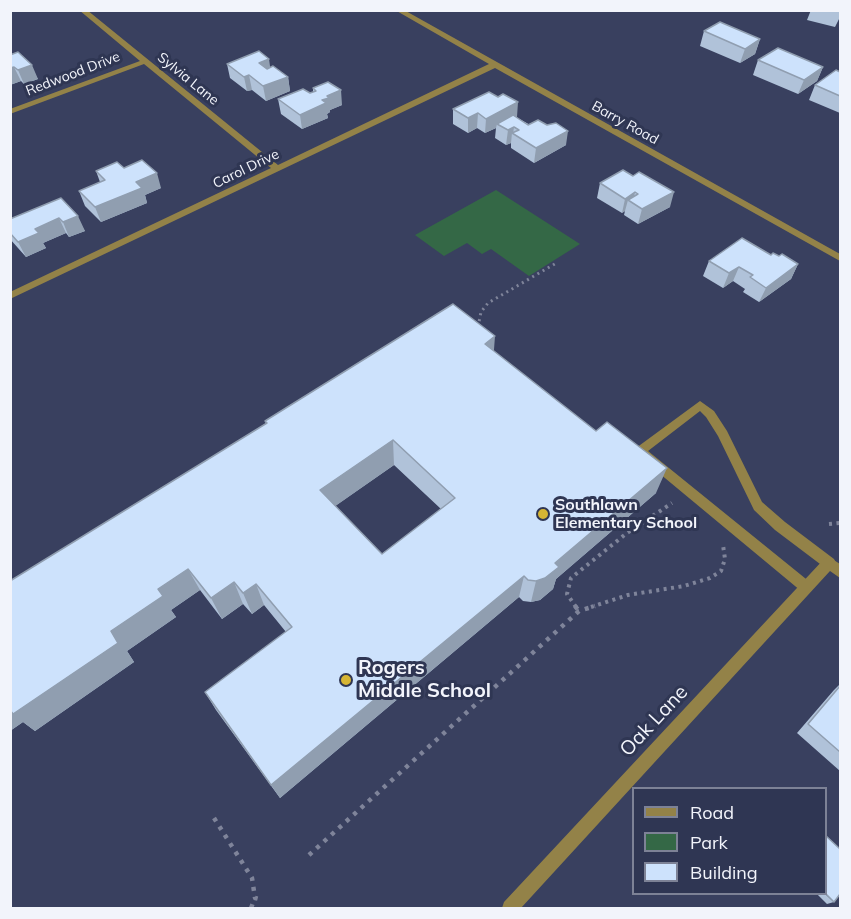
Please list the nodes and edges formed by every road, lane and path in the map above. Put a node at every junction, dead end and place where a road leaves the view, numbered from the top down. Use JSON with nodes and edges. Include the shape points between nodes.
{"nodes":[{"id":1,"x":82,"y":10,"type":"edge"},
{"id":2,"x":398,"y":10,"type":"edge"},
{"id":3,"x":144,"y":62,"type":"junction"},
{"id":4,"x":494,"y":65,"type":"junction"},
{"id":5,"x":10,"y":112,"type":"edge"},
{"id":6,"x":278,"y":169,"type":"junction"},
{"id":7,"x":840,"y":258,"type":"edge"},
{"id":8,"x":558,"y":262,"type":"dead end"},
{"id":9,"x":10,"y":296,"type":"edge"},
{"id":10,"x":480,"y":336,"type":"edge"},
{"id":11,"x":667,"y":494,"type":"edge"},
{"id":12,"x":840,"y":523,"type":"edge"},
{"id":13,"x":830,"y":524,"type":"dead end"},
{"id":14,"x":718,"y":538,"type":"dead end"},
{"id":15,"x":835,"y":568,"type":"edge"},
{"id":16,"x":806,"y":587,"type":"junction"},
{"id":17,"x":579,"y":610,"type":"junction"},
{"id":18,"x":214,"y":818,"type":"dead end"},
{"id":19,"x":309,"y":855,"type":"dead end"},
{"id":20,"x":251,"y":909,"type":"edge"},
{"id":21,"x":510,"y":909,"type":"edge"}],
"edges":[{"from":1,"to":3,"type":"street","name":"Sylvia Lane"},
{"from":2,"to":4,"type":"street","name":"Barry Road"},
{"from":3,"to":5,"type":"street","name":"Redwood Drive"},
{"from":3,"to":6,"type":"street","name":"Sylvia Lane"},
{"from":4,"to":6,"type":"street","name":"Carol Drive"},
{"from":4,"to":7,"type":"street","name":"Barry Road"},
{"from":6,"to":9,"type":"street","name":"Carol Drive"},
{"from":8,"to":10,"type":"path","via":[[488,303],[481,312]]},
{"from":11,"to":17,"type":"path","via":[[676,500],[571,578],[567,594]]},
{"from":12,"to":13,"type":"path"},
{"from":14,"to":17,"type":"path","via":[[725,559],[721,571],[710,578]]},
{"from":15,"to":16,"type":"street","name":"Oak Lane"},
{"from":15,"to":16,"type":"street","via":[[758,506],[723,434],[700,405],[640,451]]},
{"from":16,"to":21,"type":"street","name":"Oak Lane"},
{"from":17,"to":19,"type":"path"},
{"from":18,"to":20,"type":"path","via":[[252,878],[257,898]]}]}
